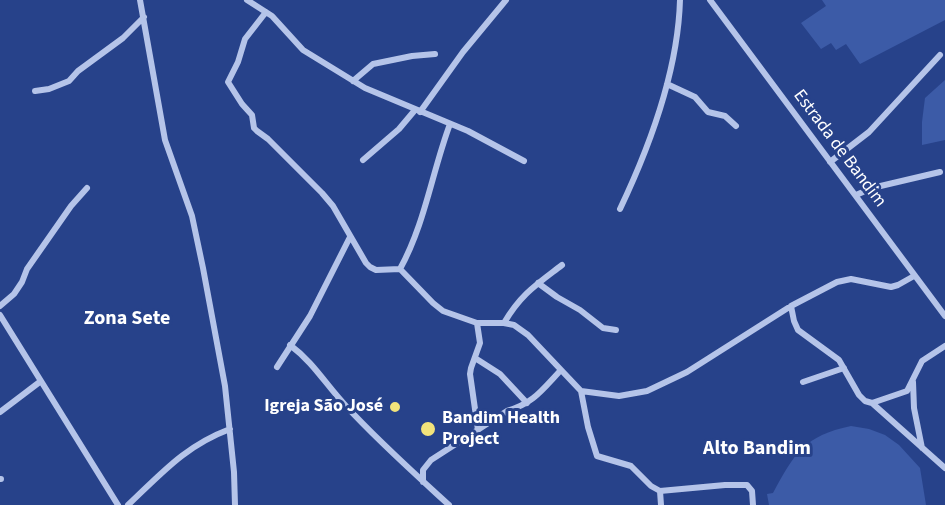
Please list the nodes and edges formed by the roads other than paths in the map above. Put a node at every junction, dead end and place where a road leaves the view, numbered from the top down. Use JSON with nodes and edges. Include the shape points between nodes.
{"nodes":[{"id":1,"x":140,"y":0,"type":"edge"},
{"id":2,"x":248,"y":0,"type":"edge"},
{"id":3,"x":506,"y":0,"type":"edge"},
{"id":4,"x":680,"y":0,"type":"edge"},
{"id":5,"x":710,"y":0,"type":"edge"},
{"id":6,"x":266,"y":12,"type":"junction"},
{"id":7,"x":144,"y":18,"type":"junction"},
{"id":8,"x":435,"y":54,"type":"dead end"},
{"id":9,"x":939,"y":55,"type":"dead end"},
{"id":10,"x":353,"y":81,"type":"junction"},
{"id":11,"x":667,"y":84,"type":"junction"},
{"id":12,"x":35,"y":91,"type":"dead end"},
{"id":13,"x":417,"y":111,"type":"junction"},
{"id":14,"x":450,"y":124,"type":"junction"},
{"id":15,"x":736,"y":126,"type":"dead end"},
{"id":16,"x":363,"y":160,"type":"dead end"},
{"id":17,"x":524,"y":161,"type":"dead end"},
{"id":18,"x":830,"y":162,"type":"junction"},
{"id":19,"x":940,"y":172,"type":"dead end"},
{"id":20,"x":87,"y":188,"type":"dead end"},
{"id":21,"x":856,"y":195,"type":"junction"},
{"id":22,"x":620,"y":209,"type":"dead end"},
{"id":23,"x":350,"y":237,"type":"junction"},
{"id":24,"x":562,"y":266,"type":"dead end"},
{"id":25,"x":400,"y":269,"type":"junction"},
{"id":26,"x":914,"y":276,"type":"junction"},
{"id":27,"x":538,"y":283,"type":"junction"},
{"id":28,"x":0,"y":306,"type":"edge"},
{"id":29,"x":791,"y":306,"type":"junction"},
{"id":30,"x":0,"y":316,"type":"edge"},
{"id":31,"x":945,"y":316,"type":"edge"},
{"id":32,"x":477,"y":323,"type":"junction"},
{"id":33,"x":504,"y":323,"type":"junction"},
{"id":34,"x":616,"y":330,"type":"dead end"},
{"id":35,"x":290,"y":345,"type":"junction"},
{"id":36,"x":945,"y":346,"type":"edge"},
{"id":37,"x":475,"y":358,"type":"junction"},
{"id":38,"x":277,"y":367,"type":"dead end"},
{"id":39,"x":844,"y":368,"type":"junction"},
{"id":40,"x":561,"y":370,"type":"junction"},
{"id":41,"x":41,"y":381,"type":"junction"},
{"id":42,"x":913,"y":381,"type":"junction"},
{"id":43,"x":803,"y":382,"type":"dead end"},
{"id":44,"x":581,"y":391,"type":"junction"},
{"id":45,"x":527,"y":403,"type":"junction"},
{"id":46,"x":872,"y":403,"type":"junction"},
{"id":47,"x":0,"y":412,"type":"edge"},
{"id":48,"x":230,"y":429,"type":"junction"},
{"id":49,"x":478,"y":430,"type":"junction"},
{"id":50,"x":922,"y":448,"type":"junction"},
{"id":51,"x":945,"y":468,"type":"edge"},
{"id":52,"x":423,"y":483,"type":"junction"},
{"id":53,"x":660,"y":491,"type":"junction"},
{"id":54,"x":118,"y":505,"type":"edge"},
{"id":55,"x":128,"y":505,"type":"edge"},
{"id":56,"x":235,"y":505,"type":"edge"},
{"id":57,"x":449,"y":505,"type":"edge"},
{"id":58,"x":661,"y":505,"type":"edge"},
{"id":59,"x":753,"y":505,"type":"edge"}],
"edges":[{"from":1,"to":7,"type":"street"},
{"from":2,"to":6,"type":"street"},
{"from":3,"to":13,"type":"street"},
{"from":4,"to":11,"type":"street"},
{"from":5,"to":18,"type":"street","name":"Estrada de Bandim"},
{"from":6,"to":10,"type":"street","via":[[297,45]]},
{"from":6,"to":23,"type":"street","via":[[245,39],[229,86],[252,115],[257,132],[322,193]]},
{"from":7,"to":12,"type":"street","via":[[69,81]]},
{"from":7,"to":48,"type":"street","via":[[165,140],[196,232]]},
{"from":8,"to":10,"type":"street","via":[[373,64]]},
{"from":9,"to":18,"type":"street","via":[[873,127]]},
{"from":10,"to":13,"type":"street"},
{"from":11,"to":15,"type":"street","via":[[695,97],[708,112],[725,116]]},
{"from":11,"to":22,"type":"street","via":[[646,150]]},
{"from":13,"to":14,"type":"street"},
{"from":13,"to":16,"type":"street"},
{"from":14,"to":17,"type":"street"},
{"from":14,"to":25,"type":"street","via":[[417,235]]},
{"from":18,"to":21,"type":"street","name":"Estrada de Bandim"},
{"from":19,"to":21,"type":"street"},
{"from":20,"to":28,"type":"street","via":[[27,269],[14,294]]},
{"from":21,"to":26,"type":"street","name":"Estrada de Bandim"},
{"from":23,"to":25,"type":"street","via":[[370,267]]},
{"from":23,"to":35,"type":"street","via":[[310,316]]},
{"from":24,"to":27,"type":"street"},
{"from":25,"to":32,"type":"street","via":[[443,311]]},
{"from":26,"to":29,"type":"street","via":[[891,287],[846,279]]},
{"from":26,"to":31,"type":"street","name":"Estrada de Bandim"},
{"from":27,"to":33,"type":"street","via":[[519,299]]},
{"from":27,"to":34,"type":"street","via":[[603,328]]},
{"from":29,"to":39,"type":"street","via":[[798,330],[833,355]]},
{"from":29,"to":44,"type":"street","via":[[687,372],[647,391],[619,396]]},
{"from":30,"to":41,"type":"street"},
{"from":32,"to":33,"type":"street"},
{"from":32,"to":37,"type":"street","via":[[480,343]]},
{"from":33,"to":40,"type":"street","via":[[521,328]]},
{"from":35,"to":38,"type":"street"},
{"from":35,"to":52,"type":"street","via":[[313,364],[344,404]]},
{"from":36,"to":42,"type":"street","via":[[922,361]]},
{"from":37,"to":45,"type":"street","via":[[500,374]]},
{"from":37,"to":49,"type":"street","via":[[471,374]]},
{"from":39,"to":43,"type":"street"},
{"from":39,"to":46,"type":"street","via":[[859,395]]},
{"from":40,"to":44,"type":"street"},
{"from":40,"to":45,"type":"street"},
{"from":41,"to":47,"type":"street"},
{"from":41,"to":54,"type":"street"},
{"from":42,"to":46,"type":"street","via":[[907,391]]},
{"from":42,"to":50,"type":"street"},
{"from":44,"to":53,"type":"street","via":[[597,456],[631,466]]},
{"from":45,"to":49,"type":"street"},
{"from":46,"to":50,"type":"street"},
{"from":48,"to":55,"type":"street","via":[[183,453]]},
{"from":48,"to":56,"type":"street"},
{"from":49,"to":52,"type":"street","via":[[425,466]]},
{"from":50,"to":51,"type":"street"},
{"from":52,"to":57,"type":"street"},
{"from":53,"to":58,"type":"street"},
{"from":53,"to":59,"type":"street","via":[[747,485],[752,491]]}]}
